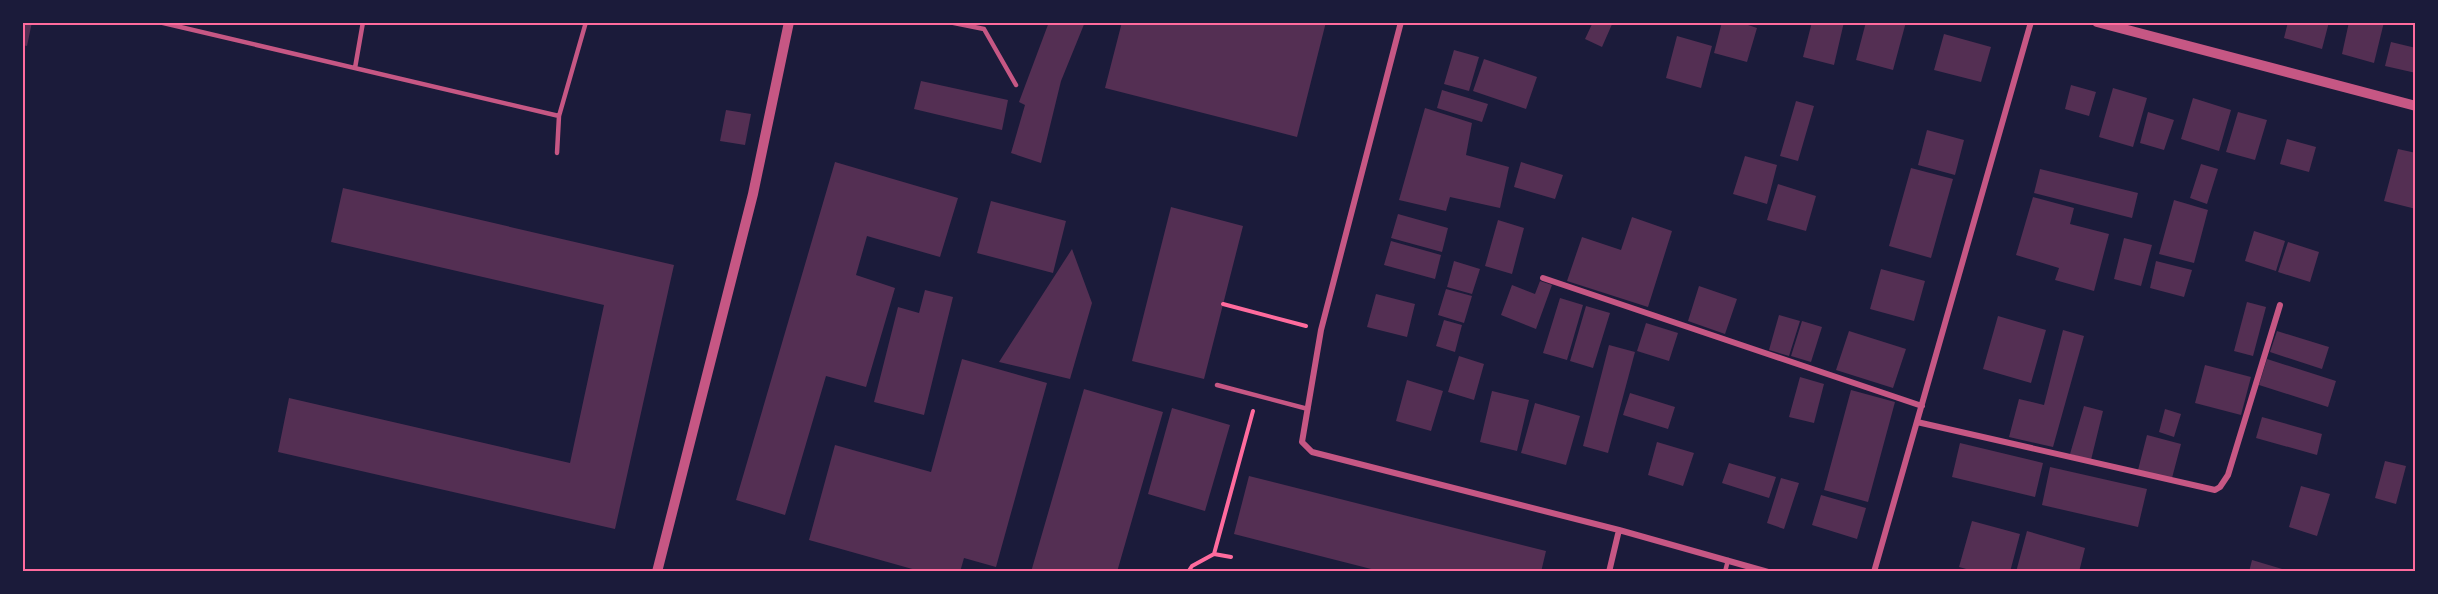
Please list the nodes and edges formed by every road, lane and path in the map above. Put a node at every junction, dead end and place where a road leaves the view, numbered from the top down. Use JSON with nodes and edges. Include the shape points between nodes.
{"nodes":[{"id":1,"x":159,"y":22,"type":"edge"},
{"id":2,"x":363,"y":22,"type":"edge"},
{"id":3,"x":586,"y":22,"type":"edge"},
{"id":4,"x":789,"y":22,"type":"edge"},
{"id":5,"x":949,"y":22,"type":"edge"},
{"id":6,"x":986,"y":22,"type":"edge"},
{"id":7,"x":1401,"y":22,"type":"edge"},
{"id":8,"x":2031,"y":22,"type":"edge"},
{"id":9,"x":2097,"y":22,"type":"edge"},
{"id":10,"x":984,"y":29,"type":"junction"},
{"id":11,"x":355,"y":68,"type":"junction"},
{"id":12,"x":1016,"y":85,"type":"dead end"},
{"id":13,"x":2415,"y":106,"type":"edge"},
{"id":14,"x":559,"y":116,"type":"junction"},
{"id":15,"x":557,"y":153,"type":"dead end"},
{"id":16,"x":1543,"y":278,"type":"dead end"},
{"id":17,"x":1223,"y":304,"type":"dead end"},
{"id":18,"x":2280,"y":305,"type":"dead end"},
{"id":19,"x":1321,"y":330,"type":"junction"},
{"id":20,"x":1217,"y":385,"type":"dead end"},
{"id":21,"x":1922,"y":406,"type":"junction"},
{"id":22,"x":1308,"y":409,"type":"junction"},
{"id":23,"x":1264,"y":411,"type":"dead end"},
{"id":24,"x":1917,"y":422,"type":"junction"},
{"id":25,"x":1619,"y":530,"type":"junction"},
{"id":26,"x":1214,"y":554,"type":"junction"},
{"id":27,"x":1230,"y":557,"type":"dead end"},
{"id":28,"x":1728,"y":560,"type":"junction"},
{"id":29,"x":657,"y":572,"type":"edge"},
{"id":30,"x":1188,"y":572,"type":"edge"},
{"id":31,"x":1609,"y":572,"type":"edge"},
{"id":32,"x":1725,"y":572,"type":"edge"},
{"id":33,"x":1768,"y":572,"type":"edge"},
{"id":34,"x":1874,"y":572,"type":"edge"}],
"edges":[{"from":1,"to":11,"type":"lane"},
{"from":2,"to":11,"type":"lane"},
{"from":3,"to":14,"type":"lane"},
{"from":4,"to":29,"type":"street","via":[[753,194]]},
{"from":5,"to":10,"type":"lane"},
{"from":6,"to":10,"type":"lane"},
{"from":7,"to":19,"type":"street"},
{"from":8,"to":21,"type":"street"},
{"from":9,"to":13,"type":"street"},
{"from":10,"to":12,"type":"lane"},
{"from":11,"to":14,"type":"lane"},
{"from":14,"to":15,"type":"lane"},
{"from":16,"to":21,"type":"street"},
{"from":17,"to":19,"type":"path"},
{"from":18,"to":24,"type":"street","via":[[2228,475],[2215,489]]},
{"from":19,"to":22,"type":"street"},
{"from":20,"to":22,"type":"lane"},
{"from":21,"to":24,"type":"street"},
{"from":22,"to":25,"type":"street","via":[[1302,442],[1312,452]]},
{"from":23,"to":26,"type":"path","via":[[1254,410]]},
{"from":24,"to":34,"type":"street"},
{"from":25,"to":28,"type":"street"},
{"from":25,"to":31,"type":"street"},
{"from":26,"to":27,"type":"path"},
{"from":26,"to":30,"type":"path"},
{"from":28,"to":32,"type":"lane"},
{"from":28,"to":33,"type":"street"}]}
